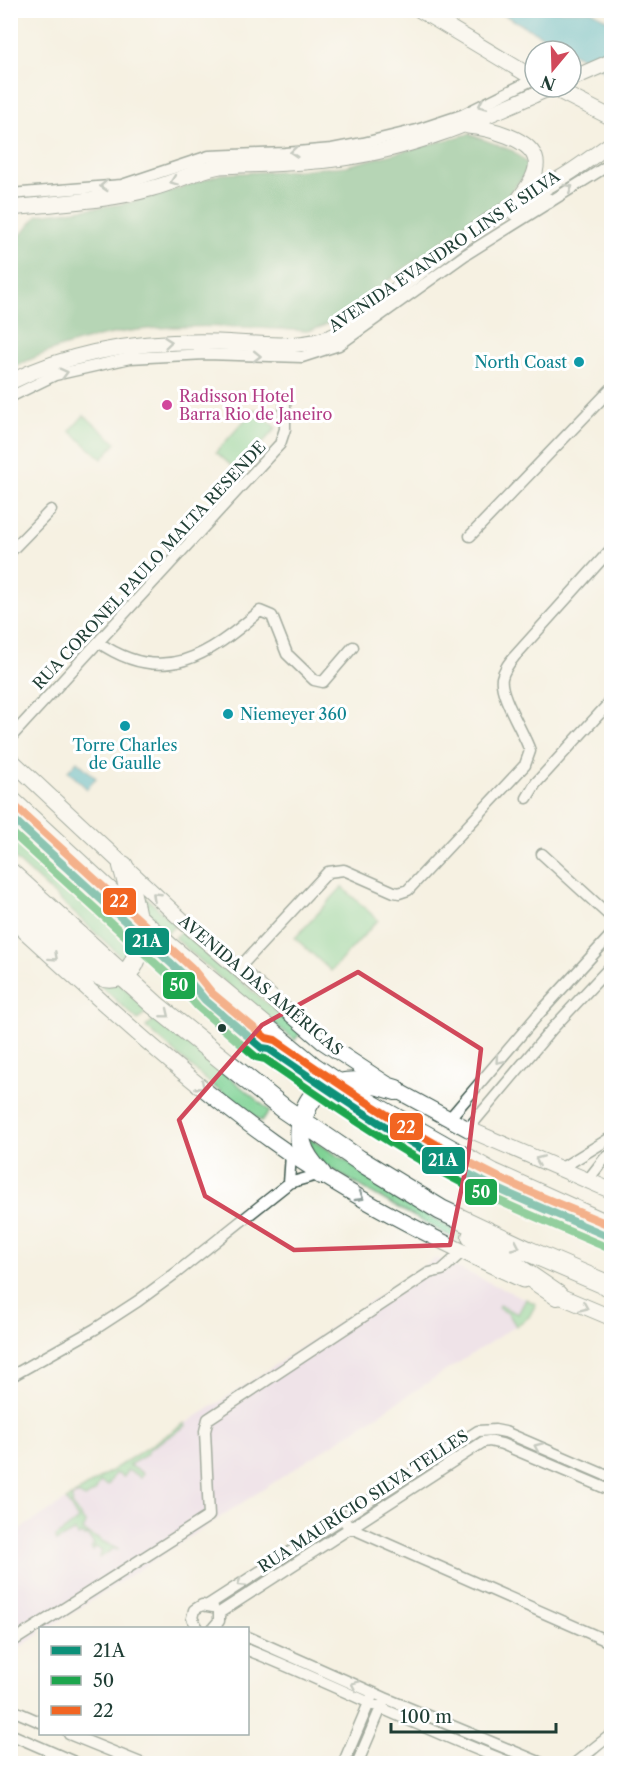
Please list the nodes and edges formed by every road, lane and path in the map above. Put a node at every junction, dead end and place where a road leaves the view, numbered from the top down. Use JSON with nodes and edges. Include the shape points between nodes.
{"nodes":[{"id":1,"x":420,"y":10,"type":"edge"},
{"id":2,"x":612,"y":61,"type":"edge"},
{"id":3,"x":523,"y":72,"type":"edge"},
{"id":4,"x":583,"y":74,"type":"edge"},
{"id":5,"x":523,"y":85,"type":"edge"},
{"id":6,"x":525,"y":99,"type":"edge"},
{"id":7,"x":575,"y":99,"type":"edge"},
{"id":8,"x":612,"y":118,"type":"edge"},
{"id":9,"x":466,"y":126,"type":"junction"},
{"id":10,"x":417,"y":130,"type":"junction"},
{"id":11,"x":611,"y":143,"type":"edge"},
{"id":12,"x":228,"y":154,"type":"junction"},
{"id":13,"x":612,"y":163,"type":"edge"},
{"id":14,"x":196,"y":173,"type":"junction"},
{"id":15,"x":10,"y":194,"type":"edge"},
{"id":16,"x":548,"y":201,"type":"junction"},
{"id":17,"x":516,"y":203,"type":"junction"},
{"id":18,"x":10,"y":208,"type":"edge"},
{"id":19,"x":488,"y":221,"type":"junction"},
{"id":20,"x":426,"y":266,"type":"junction"},
{"id":21,"x":390,"y":309,"type":"junction"},
{"id":22,"x":10,"y":382,"type":"edge"},
{"id":23,"x":612,"y":387,"type":"edge"},
{"id":24,"x":10,"y":397,"type":"edge"},
{"id":25,"x":285,"y":403,"type":"dead end"},
{"id":26,"x":51,"y":510,"type":"dead end"},
{"id":27,"x":470,"y":536,"type":"dead end"},
{"id":28,"x":612,"y":548,"type":"edge"},
{"id":29,"x":10,"y":552,"type":"edge"},
{"id":30,"x":98,"y":642,"type":"junction"},
{"id":31,"x":353,"y":647,"type":"dead end"},
{"id":32,"x":612,"y":700,"type":"edge"},
{"id":33,"x":10,"y":738,"type":"edge"},
{"id":34,"x":10,"y":759,"type":"edge"},
{"id":35,"x":527,"y":798,"type":"dead end"},
{"id":36,"x":10,"y":800,"type":"edge"},
{"id":37,"x":542,"y":854,"type":"dead end"},
{"id":38,"x":123,"y":866,"type":"junction"},
{"id":39,"x":10,"y":873,"type":"edge"},
{"id":40,"x":10,"y":900,"type":"edge"},
{"id":41,"x":136,"y":916,"type":"junction"},
{"id":42,"x":10,"y":918,"type":"edge"},
{"id":43,"x":612,"y":918,"type":"edge"},
{"id":44,"x":612,"y":934,"type":"edge"},
{"id":45,"x":612,"y":965,"type":"edge"},
{"id":46,"x":238,"y":969,"type":"junction"},
{"id":47,"x":122,"y":975,"type":"junction"},
{"id":48,"x":550,"y":1003,"type":"junction"},
{"id":49,"x":563,"y":1017,"type":"junction"},
{"id":50,"x":339,"y":1085,"type":"junction"},
{"id":51,"x":396,"y":1090,"type":"junction"},
{"id":52,"x":472,"y":1090,"type":"junction"},
{"id":53,"x":489,"y":1103,"type":"junction"},
{"id":54,"x":449,"y":1119,"type":"junction"},
{"id":55,"x":302,"y":1122,"type":"junction"},
{"id":56,"x":468,"y":1129,"type":"junction"},
{"id":57,"x":612,"y":1137,"type":"edge"},
{"id":58,"x":291,"y":1154,"type":"junction"},
{"id":59,"x":612,"y":1154,"type":"edge"},
{"id":60,"x":359,"y":1160,"type":"junction"},
{"id":61,"x":560,"y":1169,"type":"junction"},
{"id":62,"x":321,"y":1174,"type":"junction"},
{"id":63,"x":587,"y":1180,"type":"junction"},
{"id":64,"x":289,"y":1183,"type":"junction"},
{"id":65,"x":612,"y":1191,"type":"edge"},
{"id":66,"x":612,"y":1227,"type":"edge"},
{"id":67,"x":462,"y":1252,"type":"junction"},
{"id":68,"x":612,"y":1287,"type":"edge"},
{"id":69,"x":557,"y":1295,"type":"junction"},
{"id":70,"x":612,"y":1318,"type":"edge"},
{"id":71,"x":10,"y":1377,"type":"edge"},
{"id":72,"x":488,"y":1435,"type":"junction"},
{"id":73,"x":563,"y":1464,"type":"junction"},
{"id":74,"x":612,"y":1478,"type":"edge"},
{"id":75,"x":612,"y":1491,"type":"edge"},
{"id":76,"x":342,"y":1517,"type":"junction"},
{"id":77,"x":349,"y":1527,"type":"junction"},
{"id":78,"x":205,"y":1605,"type":"junction"},
{"id":79,"x":217,"y":1621,"type":"edge"},
{"id":80,"x":196,"y":1627,"type":"edge"},
{"id":81,"x":249,"y":1638,"type":"edge"},
{"id":82,"x":10,"y":1643,"type":"edge"},
{"id":83,"x":612,"y":1643,"type":"edge"},
{"id":84,"x":249,"y":1650,"type":"edge"},
{"id":85,"x":295,"y":1664,"type":"junction"},
{"id":86,"x":371,"y":1698,"type":"junction"},
{"id":87,"x":383,"y":1703,"type":"junction"},
{"id":88,"x":10,"y":1709,"type":"edge"},
{"id":89,"x":39,"y":1722,"type":"edge"},
{"id":90,"x":10,"y":1734,"type":"edge"},
{"id":91,"x":612,"y":1734,"type":"edge"},
{"id":92,"x":71,"y":1735,"type":"edge"},
{"id":93,"x":481,"y":1745,"type":"junction"},
{"id":94,"x":612,"y":1748,"type":"edge"},
{"id":95,"x":79,"y":1764,"type":"edge"},
{"id":96,"x":143,"y":1764,"type":"edge"},
{"id":97,"x":343,"y":1764,"type":"edge"},
{"id":98,"x":357,"y":1764,"type":"edge"},
{"id":99,"x":514,"y":1764,"type":"edge"},
{"id":100,"x":544,"y":1764,"type":"edge"},
{"id":101,"x":574,"y":1764,"type":"edge"},
{"id":102,"x":592,"y":1764,"type":"edge"}],
"edges":[{"from":1,"to":3,"type":"street"},
{"from":2,"to":4,"type":"street"},
{"from":5,"to":10,"type":"street","one_way":true,"via":[[462,115]]},
{"from":6,"to":9,"type":"street","bridge":true},
{"from":7,"to":8,"type":"street"},
{"from":9,"to":10,"type":"street"},
{"from":9,"to":14,"type":"street","via":[[345,158],[220,166]]},
{"from":9,"to":17,"type":"street","via":[[494,130],[533,153],[533,177]]},
{"from":10,"to":12,"type":"street","one_way":true,"via":[[332,149]]},
{"from":11,"to":17,"type":"street","name":"AVENIDA EVANDRO LINS E SILVA","via":[[560,179]]},
{"from":12,"to":14,"type":"street"},
{"from":12,"to":15,"type":"street","one_way":true,"via":[[201,158],[122,184]]},
{"from":16,"to":13,"type":"street","name":"AVENIDA EVANDRO LINS E SILVA","one_way":true},
{"from":14,"to":18,"type":"street","one_way":true,"via":[[120,196]]},
{"from":16,"to":19,"type":"street"},
{"from":16,"to":21,"type":"street","name":"AVENIDA EVANDRO LINS E SILVA"},
{"from":17,"to":19,"type":"street","name":"AVENIDA EVANDRO LINS E SILVA"},
{"from":19,"to":20,"type":"street","name":"AVENIDA EVANDRO LINS E SILVA"},
{"from":20,"to":21,"type":"street"},
{"from":22,"to":20,"type":"street","name":"AVENIDA EVANDRO LINS E SILVA","one_way":true,"via":[[51,363],[123,347],[176,341],[273,345],[326,340],[363,317]]},
{"from":24,"to":21,"type":"street","name":"AVENIDA EVANDRO LINS E SILVA","one_way":true,"via":[[55,375],[130,358],[206,354],[302,357],[339,345]]},
{"from":23,"to":27,"type":"street"},
{"from":25,"to":30,"type":"street","name":"RUA CORONEL PAULO MALTA RESENDE","via":[[285,429],[280,444]]},
{"from":26,"to":29,"type":"street"},
{"from":28,"to":46,"type":"street","via":[[502,675],[502,689],[528,745],[525,765],[408,890],[394,892],[344,870],[328,872]]},
{"from":30,"to":31,"type":"street","via":[[139,662],[173,664],[215,648],[260,611],[273,616],[287,654],[319,682]]},
{"from":30,"to":33,"type":"street","name":"RUA CORONEL PAULO MALTA RESENDE"},
{"from":32,"to":35,"type":"street","via":[[536,783]]},
{"from":34,"to":38,"type":"street","name":"AVENIDA DAS AMÉRICAS"},
{"from":36,"to":41,"type":"highway","name":"AVENIDA DAS AMÉRICAS"},
{"from":37,"to":43,"type":"street"},
{"from":38,"to":41,"type":"highway"},
{"from":46,"to":38,"type":"street","name":"AVENIDA DAS AMÉRICAS","one_way":true},
{"from":39,"to":47,"type":"highway"},
{"from":40,"to":47,"type":"highway","via":[[92,971],[105,978]]},
{"from":41,"to":47,"type":"highway","via":[[136,960]]},
{"from":41,"to":50,"type":"highway","name":"AVENIDA DAS AMÉRICAS","via":[[245,1012]]},
{"from":42,"to":58,"type":"street","one_way":true,"via":[[153,1047]]},
{"from":44,"to":48,"type":"street"},
{"from":45,"to":49,"type":"street"},
{"from":46,"to":51,"type":"street","name":"AVENIDA DAS AMÉRICAS","via":[[323,1042]]},
{"from":47,"to":55,"type":"highway","one_way":true},
{"from":48,"to":49,"type":"street"},
{"from":48,"to":52,"type":"street","one_way":true},
{"from":49,"to":53,"type":"street"},
{"from":50,"to":51,"type":"highway","via":[[366,1081]]},
{"from":50,"to":55,"type":"highway","via":[[325,1088],[311,1098]]},
{"from":50,"to":66,"type":"highway","name":"AVENIDA DAS AMÉRICAS","via":[[492,1173]]},
{"from":51,"to":54,"type":"street","name":"AVENIDA DAS AMÉRICAS"},
{"from":52,"to":53,"type":"street","via":[[478,1100]]},
{"from":52,"to":54,"type":"street"},
{"from":53,"to":56,"type":"street"},
{"from":54,"to":56,"type":"street","name":"AVENIDA DAS AMÉRICAS"},
{"from":55,"to":60,"type":"highway"},
{"from":55,"to":62,"type":"highway","via":[[301,1142],[310,1164]]},
{"from":61,"to":56,"type":"street","name":"AVENIDA DAS AMÉRICAS","one_way":true},
{"from":57,"to":61,"type":"street"},
{"from":58,"to":62,"type":"street"},
{"from":58,"to":64,"type":"street"},
{"from":59,"to":63,"type":"street"},
{"from":60,"to":68,"type":"highway","one_way":true,"via":[[451,1215]]},
{"from":60,"to":69,"type":"highway","via":[[398,1194],[492,1249]]},
{"from":61,"to":63,"type":"street","name":"AVENIDA DAS AMÉRICAS"},
{"from":62,"to":64,"type":"street"},
{"from":62,"to":67,"type":"street","one_way":true},
{"from":63,"to":65,"type":"street","name":"AVENIDA DAS AMÉRICAS"},
{"from":64,"to":71,"type":"street","via":[[138,1301]]},
{"from":67,"to":69,"type":"street"},
{"from":67,"to":82,"type":"street","via":[[442,1270],[429,1273],[208,1419],[205,1431],[209,1516]]},
{"from":69,"to":70,"type":"street","one_way":true},
{"from":72,"to":73,"type":"street","name":"RUA MAURÍCIO SILVA TELLES","via":[[502,1444]]},
{"from":72,"to":76,"type":"street","name":"RUA MAURÍCIO SILVA TELLES","via":[[471,1435]]},
{"from":72,"to":77,"type":"street","name":"RUA MAURÍCIO SILVA TELLES","via":[[483,1442]]},
{"from":73,"to":74,"type":"street","name":"RUA MAURÍCIO SILVA TELLES"},
{"from":73,"to":75,"type":"street","name":"RUA MAURÍCIO SILVA TELLES"},
{"from":76,"to":77,"type":"street"},
{"from":76,"to":78,"type":"street","name":"RUA MAURÍCIO SILVA TELLES","one_way":true},
{"from":77,"to":79,"type":"street","name":"RUA MAURÍCIO SILVA TELLES"},
{"from":77,"to":83,"type":"street"},
{"from":78,"to":79,"type":"street"},
{"from":78,"to":80,"type":"street","via":[[192,1614]]},
{"from":81,"to":85,"type":"street"},
{"from":84,"to":85,"type":"street"},
{"from":85,"to":86,"type":"street"},
{"from":86,"to":87,"type":"street"},
{"from":86,"to":97,"type":"street"},
{"from":87,"to":93,"type":"street"},
{"from":87,"to":98,"type":"street"},
{"from":88,"to":89,"type":"street"},
{"from":90,"to":95,"type":"street"},
{"from":91,"to":101,"type":"street"},
{"from":92,"to":96,"type":"street"},
{"from":93,"to":99,"type":"street"},
{"from":93,"to":100,"type":"street"},
{"from":94,"to":102,"type":"street"}]}
